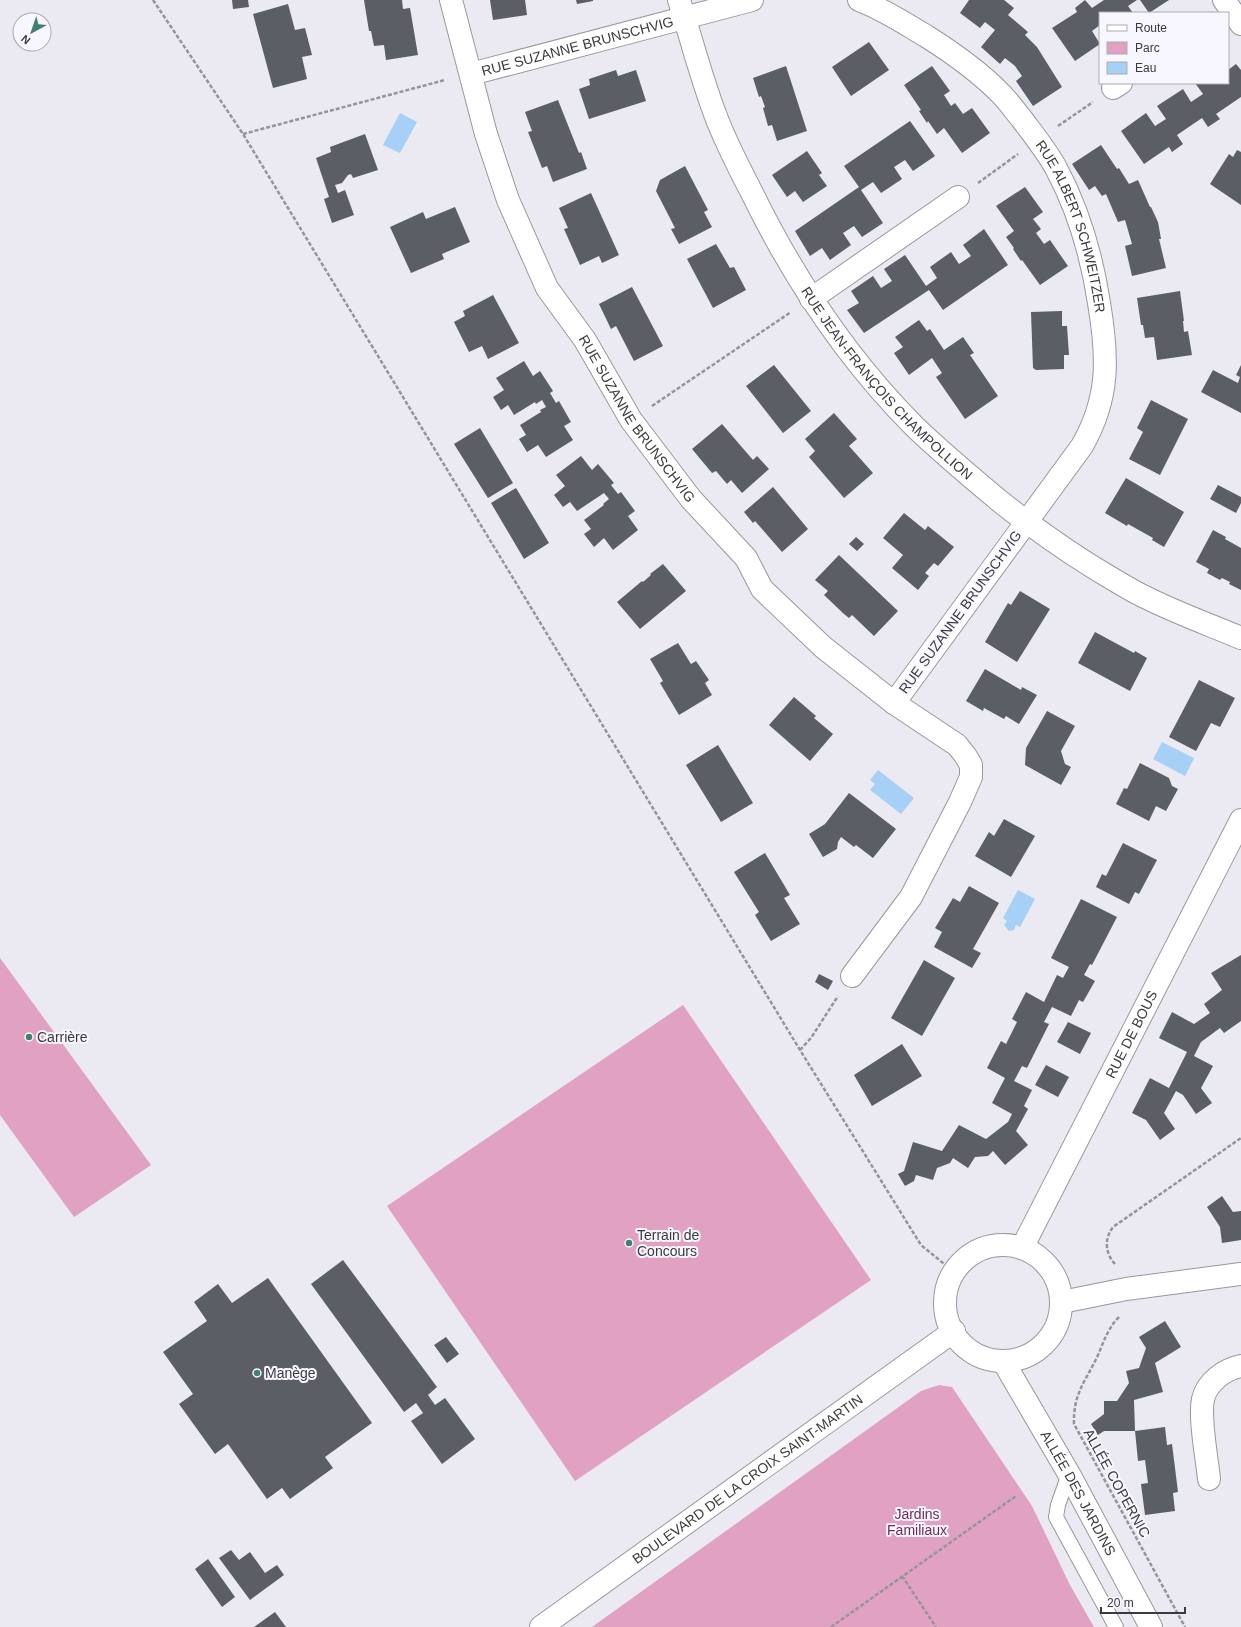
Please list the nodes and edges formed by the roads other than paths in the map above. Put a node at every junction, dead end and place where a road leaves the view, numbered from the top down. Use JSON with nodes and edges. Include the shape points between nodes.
{"nodes":[{"id":1,"x":452,"y":0,"type":"edge"},
{"id":2,"x":752,"y":0,"type":"edge"},
{"id":3,"x":859,"y":0,"type":"edge"},
{"id":4,"x":682,"y":9,"type":"edge"},
{"id":5,"x":471,"y":74,"type":"junction"},
{"id":6,"x":958,"y":197,"type":"dead end"},
{"id":7,"x":811,"y":299,"type":"junction"},
{"id":8,"x":1027,"y":522,"type":"junction"},
{"id":9,"x":1241,"y":638,"type":"edge"},
{"id":10,"x":894,"y":703,"type":"junction"},
{"id":11,"x":1241,"y":820,"type":"edge"},
{"id":12,"x":852,"y":976,"type":"road end"},
{"id":13,"x":1022,"y":1248,"type":"junction"},
{"id":14,"x":1241,"y":1274,"type":"edge"},
{"id":15,"x":1062,"y":1302,"type":"junction"},
{"id":16,"x":954,"y":1331,"type":"junction"},
{"id":17,"x":1003,"y":1361,"type":"junction"},
{"id":18,"x":1241,"y":1366,"type":"edge"},
{"id":19,"x":1069,"y":1474,"type":"junction"},
{"id":20,"x":1209,"y":1479,"type":"dead end"},
{"id":21,"x":540,"y":1627,"type":"edge"},
{"id":22,"x":1116,"y":1627,"type":"edge"},
{"id":23,"x":1151,"y":1627,"type":"edge"}],
"edges":[{"from":1,"to":5,"type":"street","name":"RUE SUZANNE BRUNSCHVIG"},
{"from":2,"to":4,"type":"street"},
{"from":3,"to":8,"type":"street","name":"RUE ALBERT SCHWEITZER","via":[[882,10],[948,50],[1003,96],[1038,140],[1056,168],[1073,206],[1086,245],[1096,282],[1102,320],[1105,379],[1099,406],[1082,446]]},
{"from":4,"to":5,"type":"street","name":"RUE SUZANNE BRUNSCHVIG"},
{"from":4,"to":7,"type":"street","name":"RUE JEAN-FRANÇOIS CHAMPOLLION","via":[[716,116],[739,168],[764,218]]},
{"from":5,"to":10,"type":"street","name":"RUE SUZANNE BRUNSCHVIG","via":[[486,134],[508,200],[546,288],[585,340],[631,420],[692,499],[746,558],[762,589],[823,647]]},
{"from":6,"to":7,"type":"street"},
{"from":7,"to":8,"type":"street","name":"RUE JEAN-FRANÇOIS CHAMPOLLION","via":[[881,390],[914,426],[954,463]]},
{"from":8,"to":9,"type":"street","name":"RUE JEAN-FRANÇOIS CHAMPOLLION","via":[[1100,572],[1145,598]]},
{"from":8,"to":10,"type":"street","name":"RUE SUZANNE BRUNSCHVIG"},
{"from":10,"to":12,"type":"street","name":"RUE SUZANNE BRUNSCHVIG","via":[[956,745],[971,765],[971,777],[911,897]]},
{"from":11,"to":13,"type":"street","name":"RUE DE BOUS"},
{"from":13,"to":15,"type":"street","via":[[1038,1256],[1050,1269],[1059,1284]]},
{"from":13,"to":16,"type":"street","via":[[1004,1245],[985,1248],[968,1257],[954,1272],[947,1288],[946,1307]]},
{"from":14,"to":15,"type":"street","via":[[1126,1289]]},
{"from":15,"to":17,"type":"street","via":[[1059,1320],[1051,1337],[1038,1350],[1021,1359]]},
{"from":16,"to":17,"type":"street","via":[[972,1352]]},
{"from":16,"to":21,"type":"street","name":"BOULEVARD DE LA CROIX SAINT-MARTIN"},
{"from":17,"to":19,"type":"street","name":"ALLÉE DES JARDINS"},
{"from":18,"to":20,"type":"street","via":[[1222,1373],[1211,1383],[1203,1398],[1202,1415]]},
{"from":19,"to":22,"type":"lane","via":[[1056,1517]]},
{"from":19,"to":23,"type":"street","name":"ALLÉE DES JARDINS"}]}
